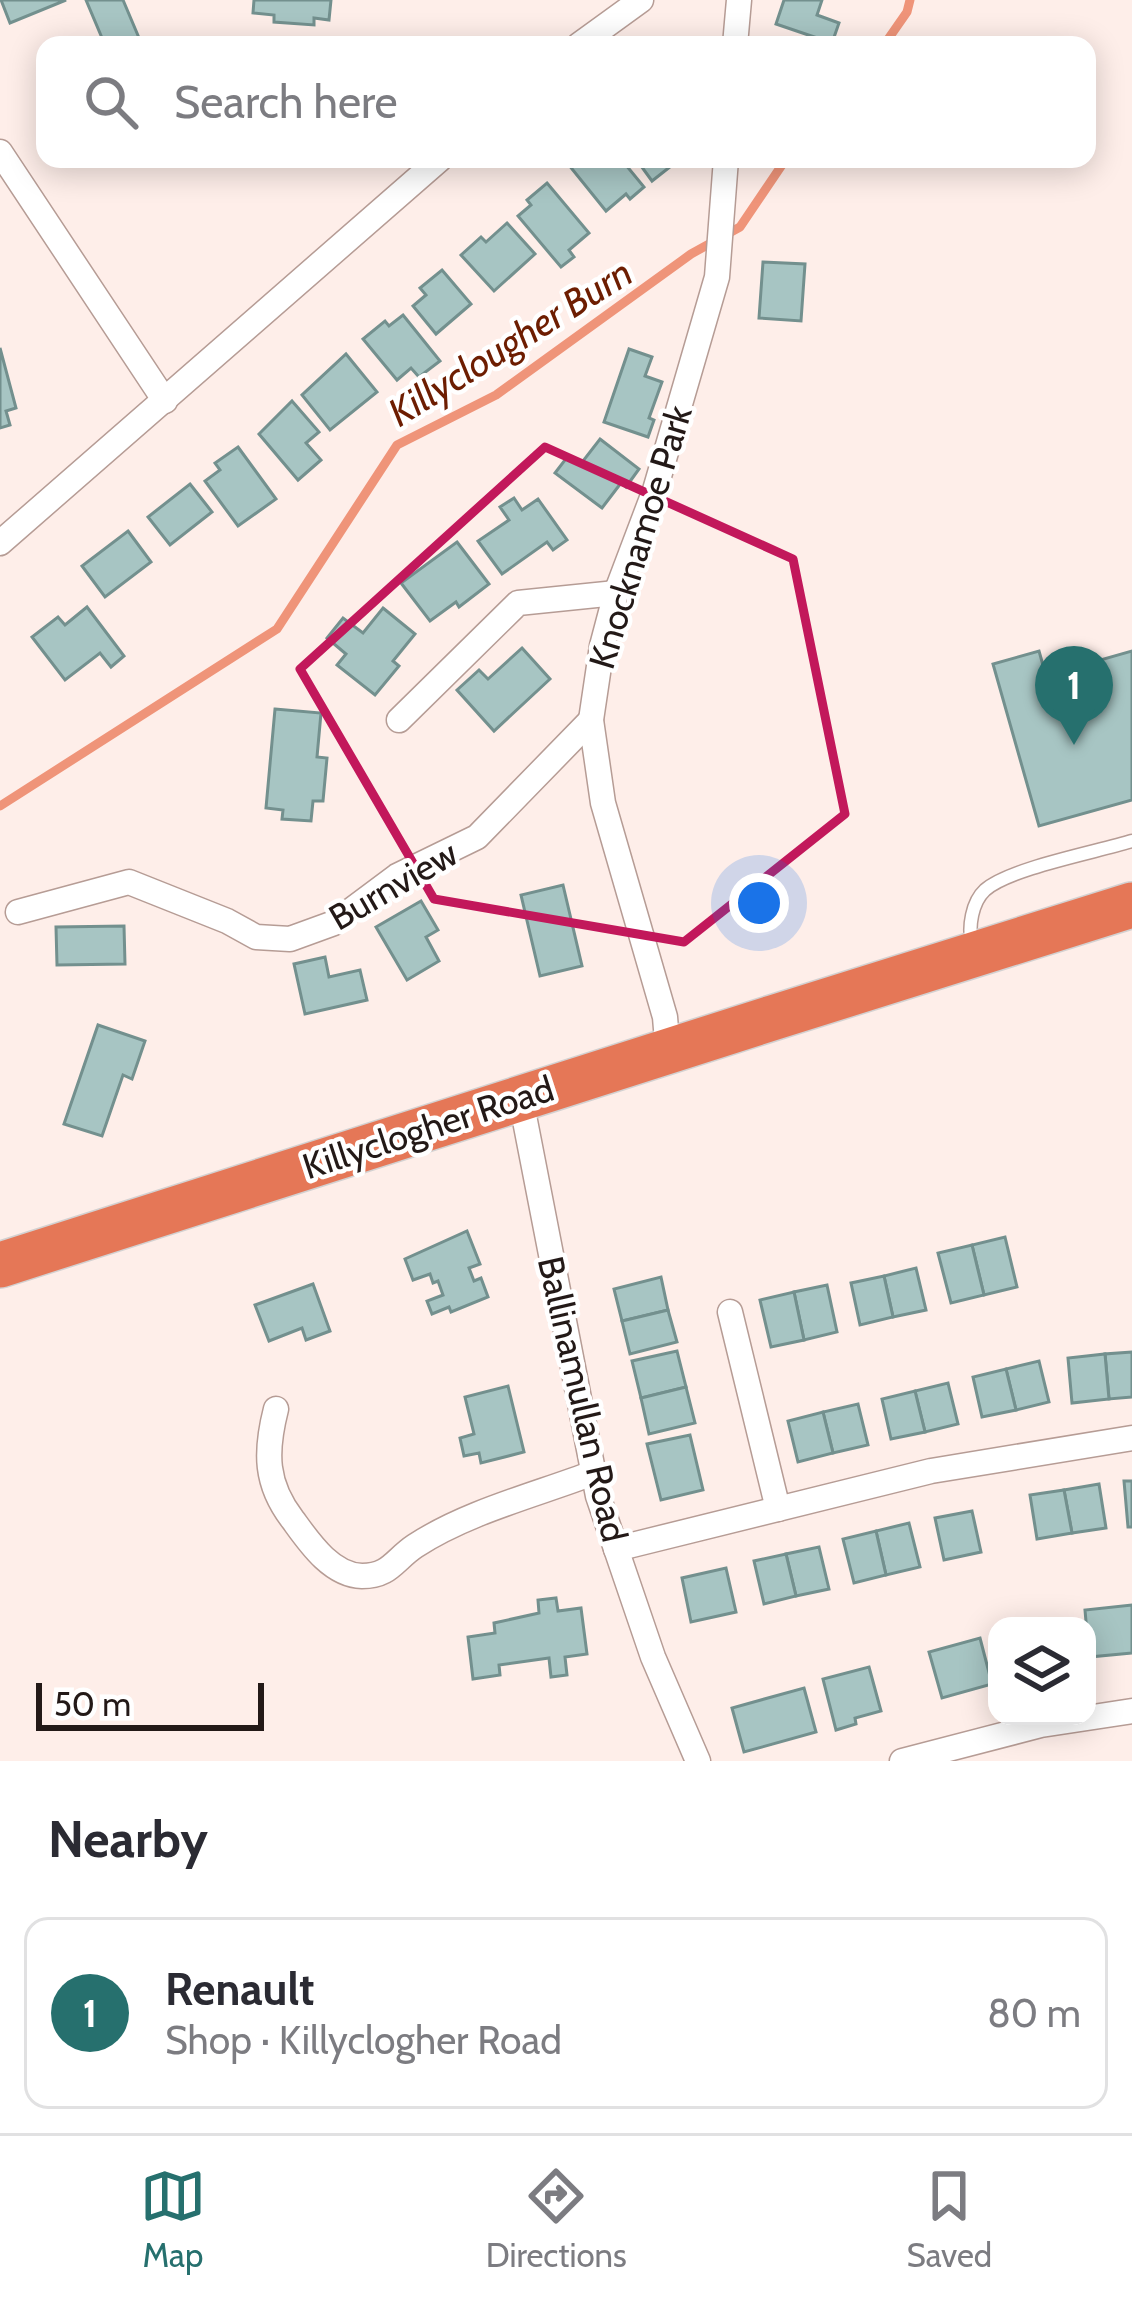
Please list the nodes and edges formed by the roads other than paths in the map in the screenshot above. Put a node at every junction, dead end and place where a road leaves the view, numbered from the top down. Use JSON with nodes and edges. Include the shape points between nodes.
{"nodes":[{"id":1,"x":641,"y":0,"type":"edge"},
{"id":2,"x":739,"y":0,"type":"edge"},
{"id":3,"x":591,"y":36,"type":"edge"},
{"id":4,"x":736,"y":36,"type":"edge"},
{"id":5,"x":0,"y":152,"type":"edge"},
{"id":6,"x":430,"y":168,"type":"edge"},
{"id":7,"x":725,"y":168,"type":"edge"},
{"id":8,"x":165,"y":401,"type":"junction"},
{"id":9,"x":0,"y":543,"type":"edge"},
{"id":10,"x":616,"y":593,"type":"junction"},
{"id":11,"x":399,"y":720,"type":"dead end"},
{"id":12,"x":591,"y":720,"type":"junction"},
{"id":13,"x":1132,"y":842,"type":"edge"},
{"id":14,"x":1132,"y":905,"type":"edge"},
{"id":15,"x":18,"y":912,"type":"dead end"},
{"id":16,"x":974,"y":956,"type":"junction"},
{"id":17,"x":668,"y":1053,"type":"junction"},
{"id":18,"x":520,"y":1096,"type":"junction"},
{"id":19,"x":0,"y":1265,"type":"edge"},
{"id":20,"x":730,"y":1312,"type":"dead end"},
{"id":21,"x":276,"y":1408,"type":"dead end"},
{"id":22,"x":1132,"y":1438,"type":"edge"},
{"id":23,"x":593,"y":1473,"type":"junction"},
{"id":24,"x":778,"y":1509,"type":"junction"},
{"id":25,"x":616,"y":1549,"type":"junction"},
{"id":26,"x":1132,"y":1711,"type":"edge"},
{"id":27,"x":698,"y":1761,"type":"edge"},
{"id":28,"x":902,"y":1761,"type":"edge"}],
"edges":[{"from":1,"to":3,"type":"street"},
{"from":2,"to":4,"type":"street"},
{"from":5,"to":8,"type":"street"},
{"from":6,"to":8,"type":"street"},
{"from":7,"to":10,"type":"street","name":"Knocknamoe Park","via":[[717,277]]},
{"from":8,"to":9,"type":"street"},
{"from":10,"to":11,"type":"street","via":[[518,603]]},
{"from":10,"to":12,"type":"street","name":"Knocknamoe Park"},
{"from":12,"to":15,"type":"street","name":"Burnview","via":[[477,837],[397,876],[334,923],[290,939],[256,937],[129,882]]},
{"from":12,"to":17,"type":"street","name":"Knocknamoe Park","via":[[603,803]]},
{"from":13,"to":16,"type":"lane","via":[[1007,877],[982,892],[968,929]]},
{"from":14,"to":16,"type":"highway","name":"Killyclogher Road"},
{"from":16,"to":17,"type":"highway","name":"Killyclogher Road"},
{"from":17,"to":18,"type":"highway","name":"Killyclogher Road"},
{"from":18,"to":19,"type":"highway","name":"Killyclogher Road"},
{"from":18,"to":23,"type":"street","name":"Ballinamullan Road"},
{"from":20,"to":24,"type":"street"},
{"from":21,"to":23,"type":"street","via":[[267,1443],[275,1497],[321,1556],[358,1576],[392,1571],[412,1548]]},
{"from":22,"to":24,"type":"street","via":[[931,1471]]},
{"from":23,"to":25,"type":"street","name":"Ballinamullan Road"},
{"from":24,"to":25,"type":"street"},
{"from":25,"to":27,"type":"street","name":"Ballinamullan Road"},
{"from":26,"to":28,"type":"street","via":[[1041,1724]]}]}
